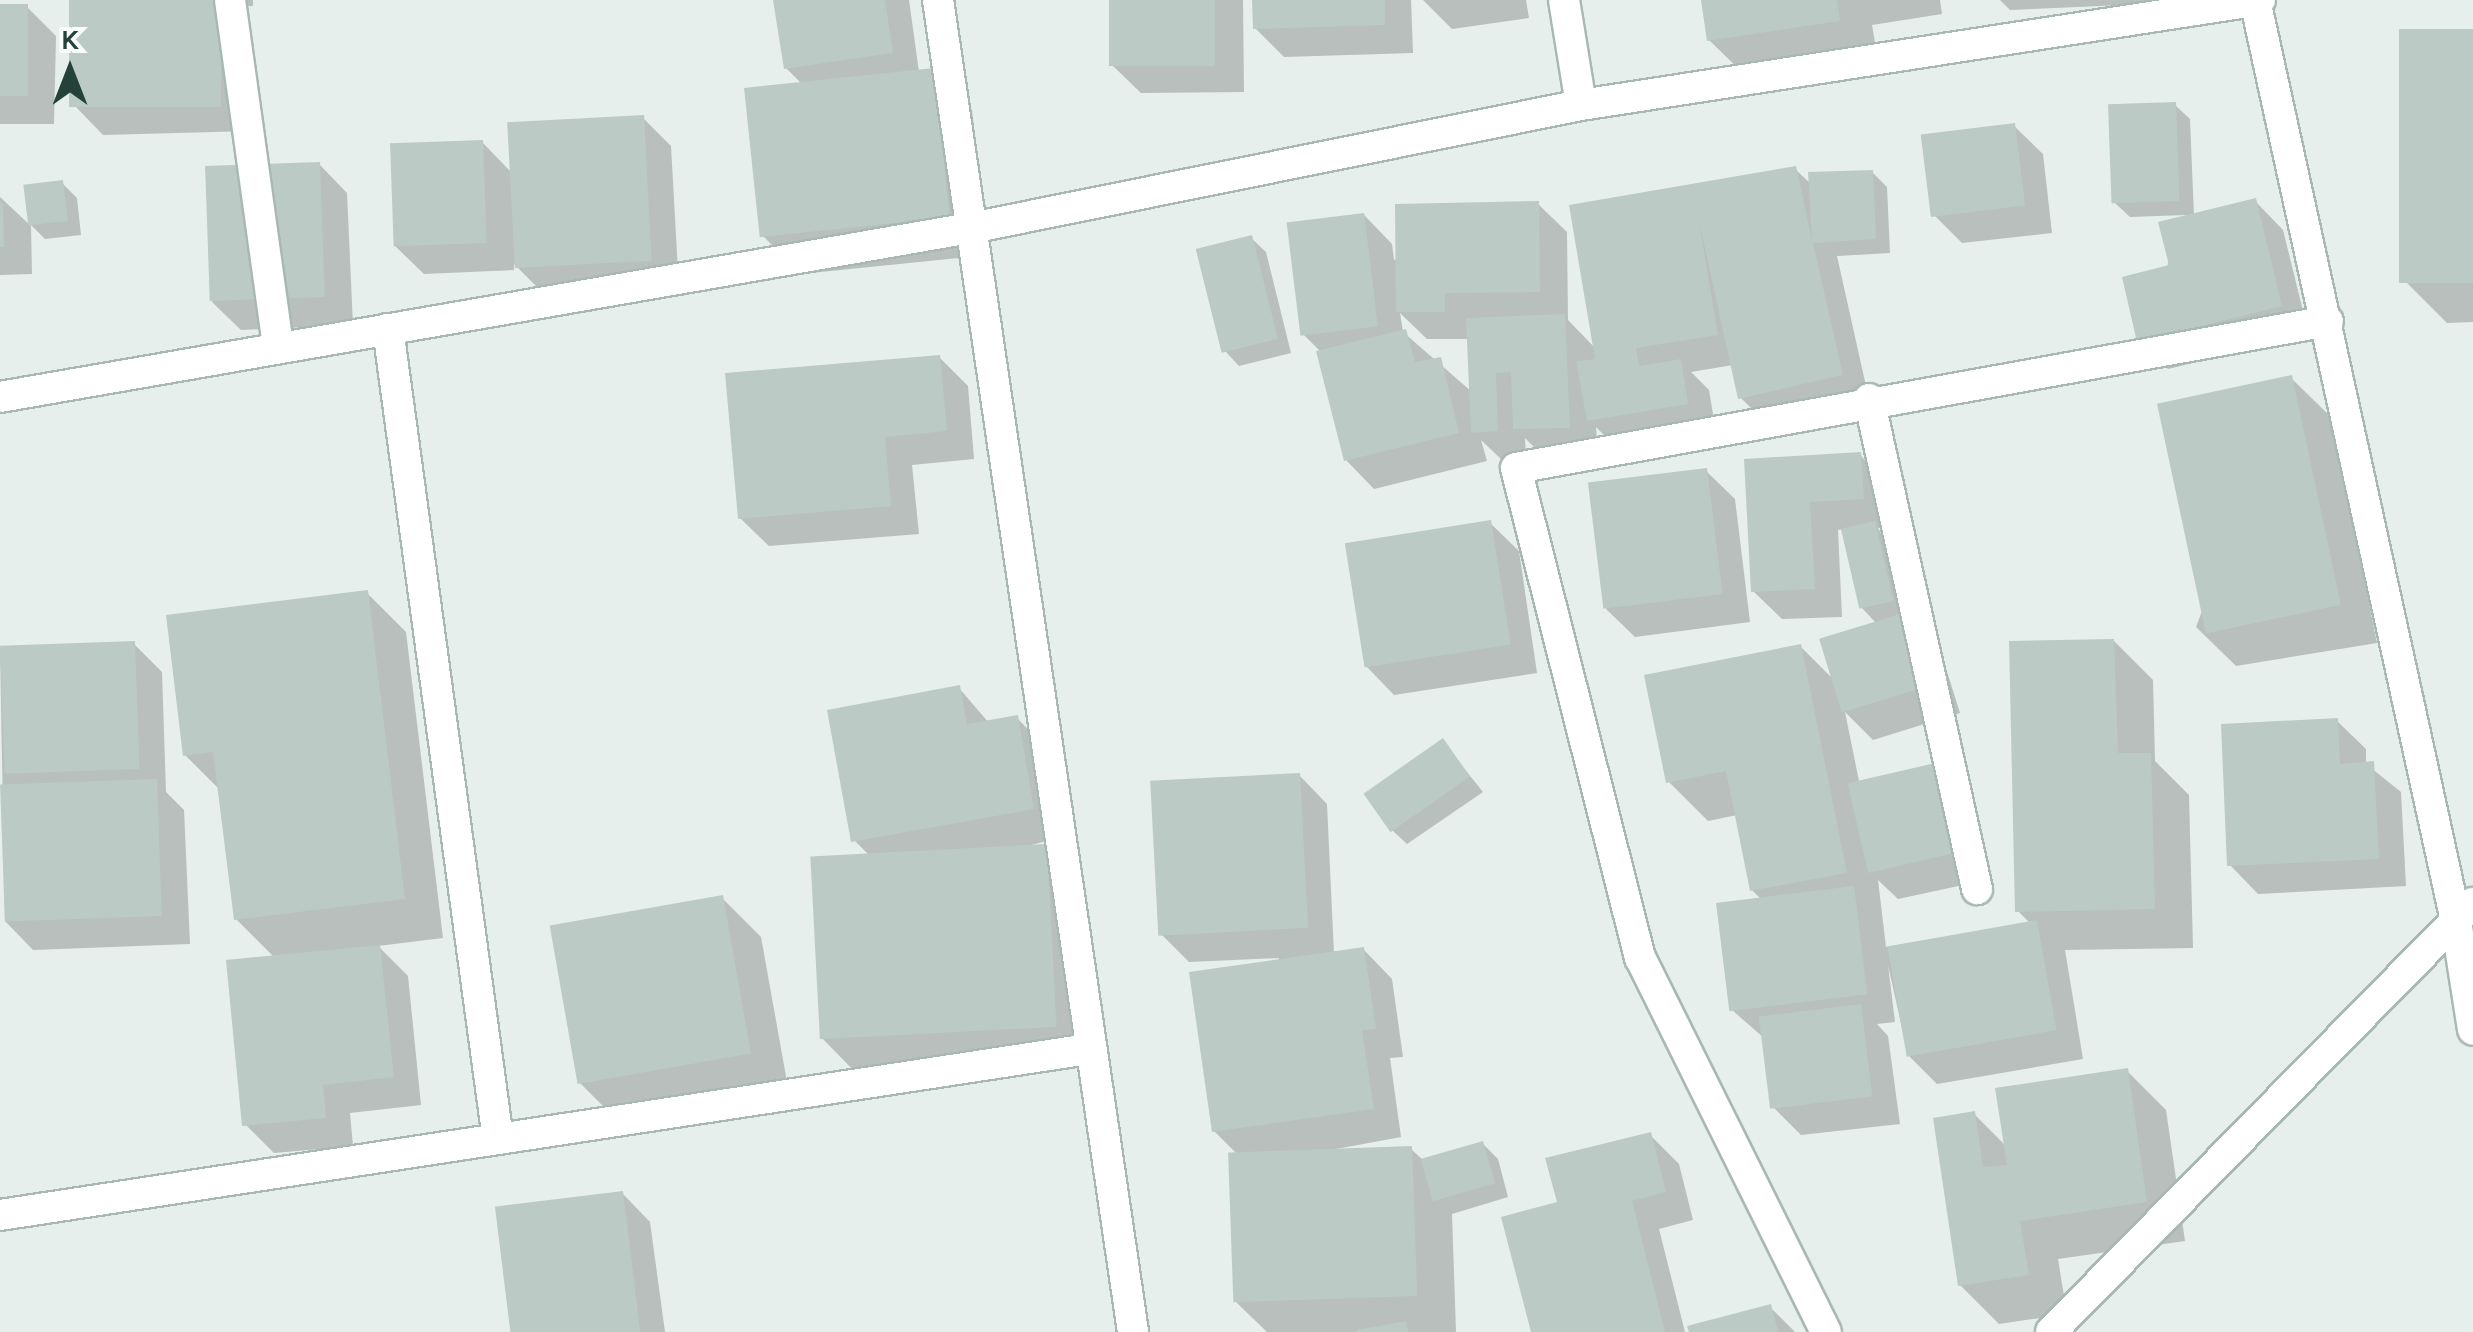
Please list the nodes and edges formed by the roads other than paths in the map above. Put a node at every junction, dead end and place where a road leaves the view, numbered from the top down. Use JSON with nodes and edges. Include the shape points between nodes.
{"nodes":[{"id":1,"x":230,"y":0,"type":"edge"},
{"id":2,"x":938,"y":0,"type":"edge"},
{"id":3,"x":1564,"y":0,"type":"edge"},
{"id":4,"x":2257,"y":0,"type":"edge"},
{"id":5,"x":1581,"y":105,"type":"junction"},
{"id":6,"x":976,"y":227,"type":"junction"},
{"id":7,"x":2328,"y":321,"type":"junction"},
{"id":8,"x":388,"y":328,"type":"junction"},
{"id":9,"x":278,"y":348,"type":"junction"},
{"id":10,"x":0,"y":396,"type":"edge"},
{"id":11,"x":1869,"y":399,"type":"junction"},
{"id":12,"x":1976,"y":888,"type":"dead end"},
{"id":13,"x":2464,"y":912,"type":"edge"},
{"id":14,"x":2473,"y":1030,"type":"edge"},
{"id":15,"x":1088,"y":1049,"type":"junction"},
{"id":16,"x":498,"y":1138,"type":"junction"},
{"id":17,"x":0,"y":1215,"type":"edge"},
{"id":18,"x":1133,"y":1332,"type":"edge"},
{"id":19,"x":1826,"y":1332,"type":"edge"},
{"id":20,"x":2051,"y":1332,"type":"edge"}],
"edges":[{"from":1,"to":9,"type":"street"},
{"from":2,"to":6,"type":"street"},
{"from":3,"to":5,"type":"street"},
{"from":4,"to":5,"type":"street"},
{"from":4,"to":7,"type":"street"},
{"from":5,"to":6,"type":"street"},
{"from":6,"to":8,"type":"street"},
{"from":6,"to":15,"type":"street"},
{"from":7,"to":11,"type":"street"},
{"from":7,"to":13,"type":"street"},
{"from":8,"to":9,"type":"street"},
{"from":8,"to":16,"type":"street"},
{"from":9,"to":10,"type":"street"},
{"from":11,"to":12,"type":"street"},
{"from":11,"to":19,"type":"street","via":[[1516,468],[1640,958]]},
{"from":13,"to":14,"type":"street"},
{"from":13,"to":20,"type":"street"},
{"from":15,"to":16,"type":"street"},
{"from":15,"to":18,"type":"street"},
{"from":16,"to":17,"type":"street"}]}
